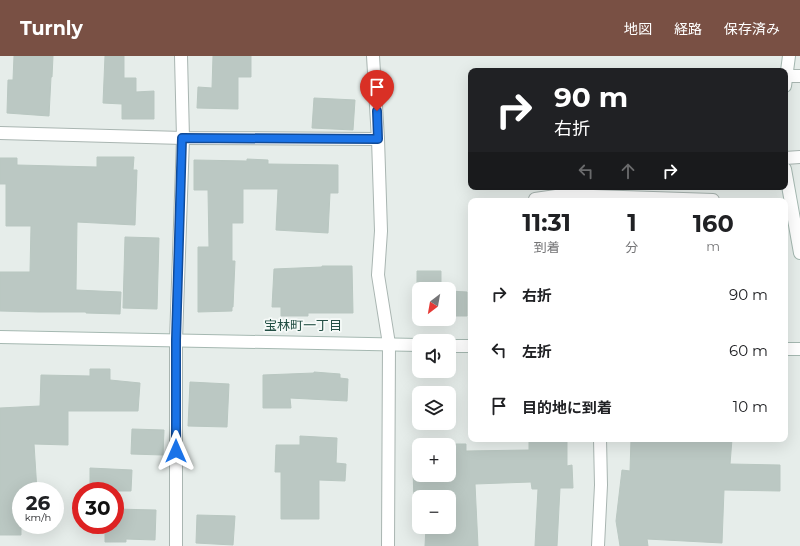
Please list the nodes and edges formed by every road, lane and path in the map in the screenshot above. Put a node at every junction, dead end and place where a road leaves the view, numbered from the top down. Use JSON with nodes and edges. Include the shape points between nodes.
{"nodes":[{"id":1,"x":182,"y":56,"type":"edge"},
{"id":2,"x":373,"y":56,"type":"edge"},
{"id":3,"x":789,"y":56,"type":"edge"},
{"id":4,"x":788,"y":68,"type":"edge"},
{"id":5,"x":800,"y":76,"type":"edge"},
{"id":6,"x":788,"y":80,"type":"edge"},
{"id":7,"x":0,"y":133,"type":"edge"},
{"id":8,"x":182,"y":138,"type":"junction"},
{"id":9,"x":378,"y":139,"type":"junction"},
{"id":10,"x":800,"y":157,"type":"edge"},
{"id":11,"x":788,"y":158,"type":"edge"},
{"id":12,"x":788,"y":185,"type":"edge"},
{"id":13,"x":542,"y":198,"type":"edge"},
{"id":14,"x":653,"y":198,"type":"edge"},
{"id":15,"x":800,"y":248,"type":"edge"},
{"id":16,"x":0,"y":337,"type":"edge"},
{"id":17,"x":176,"y":340,"type":"junction"},
{"id":18,"x":389,"y":344,"type":"junction"},
{"id":19,"x":412,"y":345,"type":"edge"},
{"id":20,"x":456,"y":346,"type":"edge"},
{"id":21,"x":468,"y":346,"type":"edge"},
{"id":22,"x":788,"y":349,"type":"edge"},
{"id":23,"x":800,"y":349,"type":"edge"},
{"id":24,"x":600,"y":442,"type":"edge"},
{"id":25,"x":176,"y":546,"type":"edge"},
{"id":26,"x":388,"y":546,"type":"edge"},
{"id":27,"x":598,"y":546,"type":"edge"}],
"edges":[{"from":1,"to":8,"type":"street"},
{"from":2,"to":9,"type":"street"},
{"from":3,"to":4,"type":"street"},
{"from":5,"to":6,"type":"street"},
{"from":7,"to":8,"type":"street"},
{"from":8,"to":9,"type":"street"},
{"from":8,"to":17,"type":"street"},
{"from":9,"to":18,"type":"street","via":[[381,231],[378,275]]},
{"from":10,"to":11,"type":"street"},
{"from":12,"to":15,"type":"street"},
{"from":13,"to":14,"type":"street","via":[[563,195]]},
{"from":16,"to":17,"type":"street"},
{"from":17,"to":18,"type":"street"},
{"from":17,"to":25,"type":"street"},
{"from":18,"to":19,"type":"street"},
{"from":18,"to":26,"type":"street"},
{"from":20,"to":21,"type":"street"},
{"from":22,"to":23,"type":"street"},
{"from":24,"to":27,"type":"street"}]}
